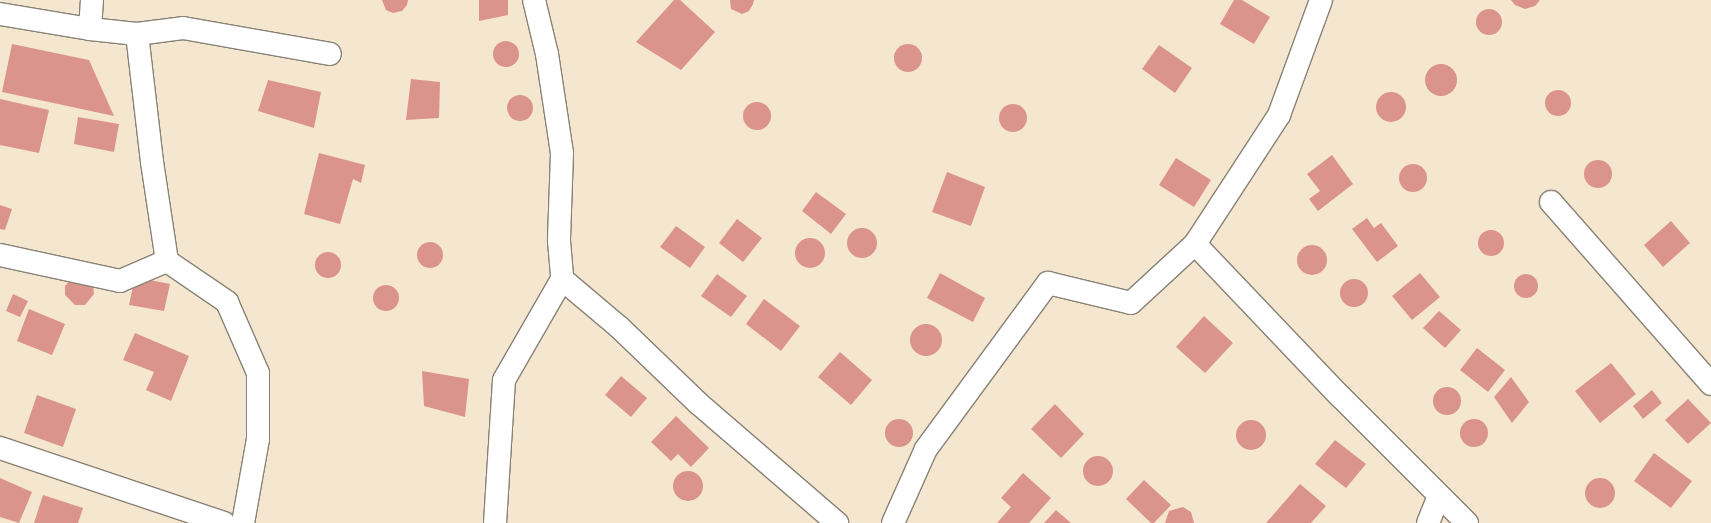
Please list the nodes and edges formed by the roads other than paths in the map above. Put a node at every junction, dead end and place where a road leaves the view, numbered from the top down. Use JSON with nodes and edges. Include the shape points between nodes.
{"nodes":[{"id":1,"x":92,"y":0,"type":"edge"},
{"id":2,"x":534,"y":0,"type":"edge"},
{"id":3,"x":1321,"y":0,"type":"edge"},
{"id":4,"x":0,"y":14,"type":"edge"},
{"id":5,"x":90,"y":29,"type":"junction"},
{"id":6,"x":137,"y":34,"type":"junction"},
{"id":7,"x":330,"y":54,"type":"dead end"},
{"id":8,"x":1551,"y":202,"type":"dead end"},
{"id":9,"x":1195,"y":244,"type":"junction"},
{"id":10,"x":0,"y":256,"type":"edge"},
{"id":11,"x":167,"y":261,"type":"junction"},
{"id":12,"x":562,"y":279,"type":"junction"},
{"id":13,"x":1711,"y":384,"type":"edge"},
{"id":14,"x":0,"y":448,"type":"edge"},
{"id":15,"x":1439,"y":496,"type":"junction"},
{"id":16,"x":224,"y":523,"type":"edge"},
{"id":17,"x":243,"y":523,"type":"edge"},
{"id":18,"x":495,"y":523,"type":"edge"},
{"id":19,"x":837,"y":523,"type":"edge"},
{"id":20,"x":894,"y":523,"type":"edge"},
{"id":21,"x":1428,"y":523,"type":"edge"},
{"id":22,"x":1467,"y":523,"type":"edge"}],
"edges":[{"from":1,"to":5,"type":"street"},
{"from":2,"to":12,"type":"street","via":[[547,54],[562,152],[559,241]]},
{"from":3,"to":9,"type":"street","via":[[1279,115]]},
{"from":4,"to":5,"type":"street"},
{"from":5,"to":6,"type":"street"},
{"from":6,"to":7,"type":"street","via":[[183,28]]},
{"from":6,"to":11,"type":"street"},
{"from":8,"to":13,"type":"street"},
{"from":9,"to":15,"type":"street","via":[[1338,395]]},
{"from":9,"to":20,"type":"street","via":[[1131,303],[1048,283],[926,449]]},
{"from":10,"to":11,"type":"street","via":[[120,281]]},
{"from":11,"to":17,"type":"street","via":[[227,302],[258,373],[258,439]]},
{"from":12,"to":18,"type":"street","via":[[504,380]]},
{"from":12,"to":19,"type":"street","via":[[619,327],[698,403]]},
{"from":14,"to":16,"type":"street"},
{"from":15,"to":21,"type":"street"},
{"from":15,"to":22,"type":"street"}]}
